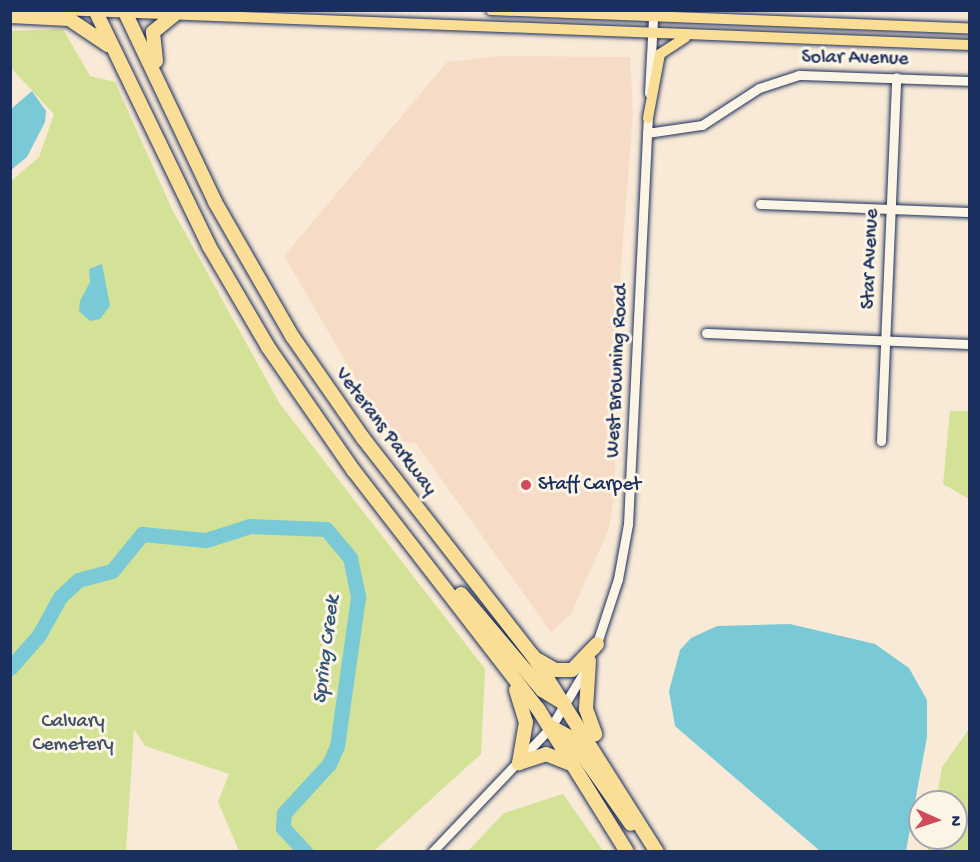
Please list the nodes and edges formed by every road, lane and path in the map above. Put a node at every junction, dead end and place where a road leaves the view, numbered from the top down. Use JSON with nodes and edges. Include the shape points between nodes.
{"nodes":[{"id":1,"x":60,"y":10,"type":"edge"},
{"id":2,"x":491,"y":10,"type":"edge"},
{"id":3,"x":96,"y":11,"type":"edge"},
{"id":4,"x":125,"y":12,"type":"edge"},
{"id":5,"x":10,"y":15,"type":"edge"},
{"id":6,"x":174,"y":15,"type":"junction"},
{"id":7,"x":652,"y":18,"type":"junction"},
{"id":8,"x":969,"y":28,"type":"edge"},
{"id":9,"x":651,"y":35,"type":"junction"},
{"id":10,"x":692,"y":36,"type":"junction"},
{"id":11,"x":969,"y":45,"type":"edge"},
{"id":12,"x":116,"y":54,"type":"junction"},
{"id":13,"x":896,"y":77,"type":"junction"},
{"id":14,"x":969,"y":81,"type":"edge"},
{"id":15,"x":648,"y":118,"type":"junction"},
{"id":16,"x":647,"y":133,"type":"junction"},
{"id":17,"x":197,"y":165,"type":"junction"},
{"id":18,"x":760,"y":204,"type":"dead end"},
{"id":19,"x":891,"y":209,"type":"junction"},
{"id":20,"x":969,"y":212,"type":"edge"},
{"id":21,"x":706,"y":333,"type":"dead end"},
{"id":22,"x":886,"y":340,"type":"junction"},
{"id":23,"x":969,"y":344,"type":"edge"},
{"id":24,"x":881,"y":441,"type":"dead end"},
{"id":25,"x":425,"y":561,"type":"junction"},
{"id":26,"x":475,"y":626,"type":"junction"},
{"id":27,"x":597,"y":644,"type":"junction"},
{"id":28,"x":532,"y":656,"type":"junction"},
{"id":29,"x":589,"y":662,"type":"junction"},
{"id":30,"x":566,"y":704,"type":"junction"},
{"id":31,"x":551,"y":727,"type":"junction"},
{"id":32,"x":519,"y":764,"type":"junction"},
{"id":33,"x":577,"y":768,"type":"junction"},
{"id":34,"x":634,"y":812,"type":"junction"},
{"id":35,"x":432,"y":852,"type":"edge"},
{"id":36,"x":627,"y":852,"type":"edge"},
{"id":37,"x":648,"y":852,"type":"edge"},
{"id":38,"x":657,"y":852,"type":"edge"}],
"edges":[{"from":1,"to":3,"type":"main road"},
{"from":2,"to":7,"type":"main road"},
{"from":3,"to":4,"type":"main road"},
{"from":3,"to":12,"type":"highway"},
{"from":4,"to":6,"type":"main road"},
{"from":4,"to":17,"type":"highway","name":"Veterans Parkway"},
{"from":5,"to":12,"type":"highway","via":[[80,23]]},
{"from":6,"to":9,"type":"main road"},
{"from":6,"to":17,"type":"highway","via":[[155,28],[150,43],[197,148]]},
{"from":7,"to":8,"type":"main road"},
{"from":7,"to":9,"type":"street","name":"West Browning Road"},
{"from":9,"to":10,"type":"main road"},
{"from":9,"to":15,"type":"street","name":"West Browning Road"},
{"from":10,"to":11,"type":"main road"},
{"from":10,"to":15,"type":"main road","via":[[677,40],[660,54]]},
{"from":12,"to":25,"type":"highway","via":[[244,309],[301,397]]},
{"from":13,"to":14,"type":"street","name":"Solar Avenue"},
{"from":13,"to":16,"type":"street","name":"Solar Avenue","via":[[788,77],[759,88],[702,125]]},
{"from":13,"to":19,"type":"street","name":"Star Avenue"},
{"from":15,"to":16,"type":"street","name":"West Browning Road"},
{"from":16,"to":27,"type":"street","name":"West Browning Road","via":[[628,524]]},
{"from":17,"to":28,"type":"highway","name":"Veterans Parkway","via":[[244,256],[322,383]]},
{"from":18,"to":19,"type":"street"},
{"from":19,"to":20,"type":"street"},
{"from":19,"to":22,"type":"street","name":"Star Avenue"},
{"from":21,"to":22,"type":"street"},
{"from":22,"to":23,"type":"street"},
{"from":22,"to":24,"type":"street","name":"Star Avenue"},
{"from":25,"to":26,"type":"highway"},
{"from":25,"to":30,"type":"highway","via":[[463,596],[542,690]]},
{"from":26,"to":31,"type":"highway"},
{"from":26,"to":32,"type":"highway","via":[[479,641],[523,703],[526,730]]},
{"from":27,"to":28,"type":"highway","via":[[566,671]]},
{"from":27,"to":29,"type":"street","name":"West Browning Road"},
{"from":28,"to":30,"type":"highway","name":"Veterans Parkway"},
{"from":29,"to":30,"type":"street","name":"West Browning Road"},
{"from":29,"to":34,"type":"highway","via":[[588,721],[632,795]]},
{"from":30,"to":31,"type":"street","name":"West Browning Road"},
{"from":30,"to":34,"type":"highway","name":"Veterans Parkway"},
{"from":31,"to":32,"type":"street","name":"West Browning Road"},
{"from":31,"to":33,"type":"highway"},
{"from":31,"to":37,"type":"highway","via":[[570,737]]},
{"from":32,"to":33,"type":"highway","via":[[552,754]]},
{"from":32,"to":35,"type":"street","name":"West Browning Road"},
{"from":33,"to":36,"type":"highway"},
{"from":34,"to":38,"type":"highway","name":"Veterans Parkway"}]}
